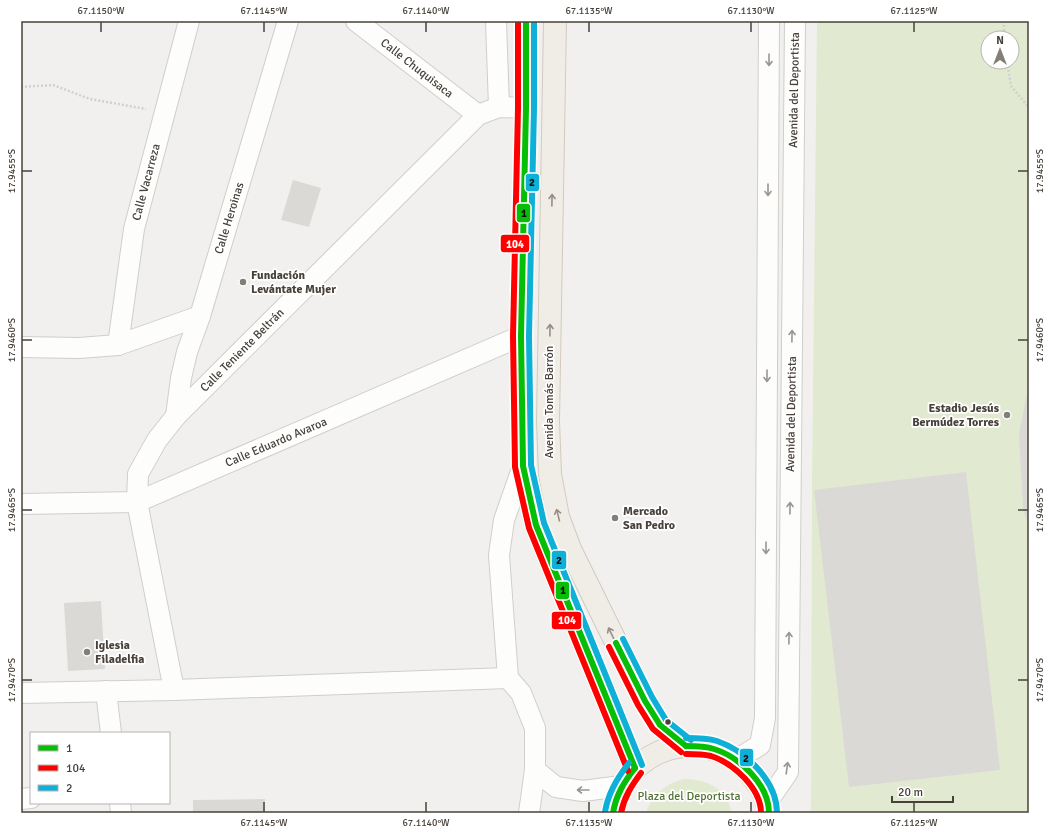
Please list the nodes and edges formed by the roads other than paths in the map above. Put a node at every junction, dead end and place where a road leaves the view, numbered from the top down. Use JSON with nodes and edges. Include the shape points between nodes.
{"nodes":[{"id":1,"x":189,"y":21,"type":"edge"},
{"id":2,"x":288,"y":21,"type":"edge"},
{"id":3,"x":356,"y":21,"type":"edge"},
{"id":4,"x":496,"y":21,"type":"edge"},
{"id":5,"x":526,"y":21,"type":"edge"},
{"id":6,"x":555,"y":21,"type":"edge"},
{"id":7,"x":769,"y":21,"type":"edge"},
{"id":8,"x":794,"y":21,"type":"edge"},
{"id":9,"x":499,"y":107,"type":"junction"},
{"id":10,"x":526,"y":108,"type":"junction"},
{"id":11,"x":478,"y":115,"type":"junction"},
{"id":12,"x":200,"y":316,"type":"junction"},
{"id":13,"x":521,"y":336,"type":"junction"},
{"id":14,"x":118,"y":345,"type":"junction"},
{"id":15,"x":21,"y":347,"type":"edge"},
{"id":16,"x":176,"y":416,"type":"junction"},
{"id":17,"x":523,"y":466,"type":"junction"},
{"id":18,"x":137,"y":502,"type":"junction"},
{"id":19,"x":21,"y":504,"type":"edge"},
{"id":20,"x":508,"y":678,"type":"junction"},
{"id":21,"x":174,"y":690,"type":"junction"},
{"id":22,"x":106,"y":691,"type":"junction"},
{"id":23,"x":21,"y":693,"type":"edge"},
{"id":24,"x":111,"y":732,"type":"edge"},
{"id":25,"x":686,"y":746,"type":"junction"},
{"id":26,"x":736,"y":760,"type":"junction"},
{"id":27,"x":635,"y":768,"type":"junction"},
{"id":28,"x":535,"y":770,"type":"junction"},
{"id":29,"x":622,"y":786,"type":"junction"},
{"id":30,"x":768,"y":807,"type":"edge"},
{"id":31,"x":530,"y":813,"type":"edge"},
{"id":32,"x":613,"y":813,"type":"edge"}],
"edges":[{"from":1,"to":14,"type":"street","name":"Calle Vacarreza","via":[[134,229]]},
{"from":2,"to":12,"type":"street","name":"Calle Heroinas"},
{"from":3,"to":11,"type":"street","name":"Calle Chuquisaca"},
{"from":4,"to":9,"type":"street"},
{"from":5,"to":10,"type":"main road"},
{"from":25,"to":6,"type":"main road","name":"Avenida Tomás Barrón","one_way":true,"via":[[660,725],[642,694],[570,549],[558,517],[550,474],[548,422]]},
{"from":7,"to":26,"type":"street","name":"Avenida del Deportista","one_way":true,"via":[[765,718],[760,745]]},
{"from":30,"to":8,"type":"street","name":"Avenida del Deportista","one_way":true,"via":[[788,772]]},
{"from":9,"to":10,"type":"street","name":"Calle Teniente Beltrán"},
{"from":9,"to":11,"type":"street","name":"Calle Teniente Beltrán"},
{"from":10,"to":13,"type":"main road"},
{"from":11,"to":16,"type":"street","name":"Calle Teniente Beltrán"},
{"from":12,"to":14,"type":"street"},
{"from":12,"to":16,"type":"street","name":"Calle Heroinas","via":[[185,358]]},
{"from":13,"to":17,"type":"main road"},
{"from":13,"to":18,"type":"street","name":"Calle Eduardo Avaroa"},
{"from":14,"to":15,"type":"street","via":[[79,348]]},
{"from":16,"to":18,"type":"street","name":"Calle Teniente Beltrán","via":[[156,440],[138,474]]},
{"from":17,"to":20,"type":"street","via":[[504,520],[499,555]]},
{"from":17,"to":27,"type":"main road","via":[[536,525]]},
{"from":18,"to":19,"type":"street","name":"Calle Eduardo Avaroa"},
{"from":18,"to":21,"type":"street","name":"Calle Teniente Beltrán"},
{"from":20,"to":21,"type":"street"},
{"from":20,"to":28,"type":"street","via":[[521,693],[535,728]]},
{"from":21,"to":22,"type":"street"},
{"from":22,"to":23,"type":"street"},
{"from":22,"to":24,"type":"street"},
{"from":25,"to":26,"type":"main road","via":[[702,746],[717,750]]},
{"from":25,"to":27,"type":"main road","via":[[658,752]]},
{"from":26,"to":30,"type":"main road","via":[[758,784]]},
{"from":27,"to":29,"type":"main road"},
{"from":29,"to":28,"type":"street","one_way":true,"via":[[583,791],[556,787]]},
{"from":28,"to":31,"type":"street"},
{"from":29,"to":32,"type":"main road"}]}
